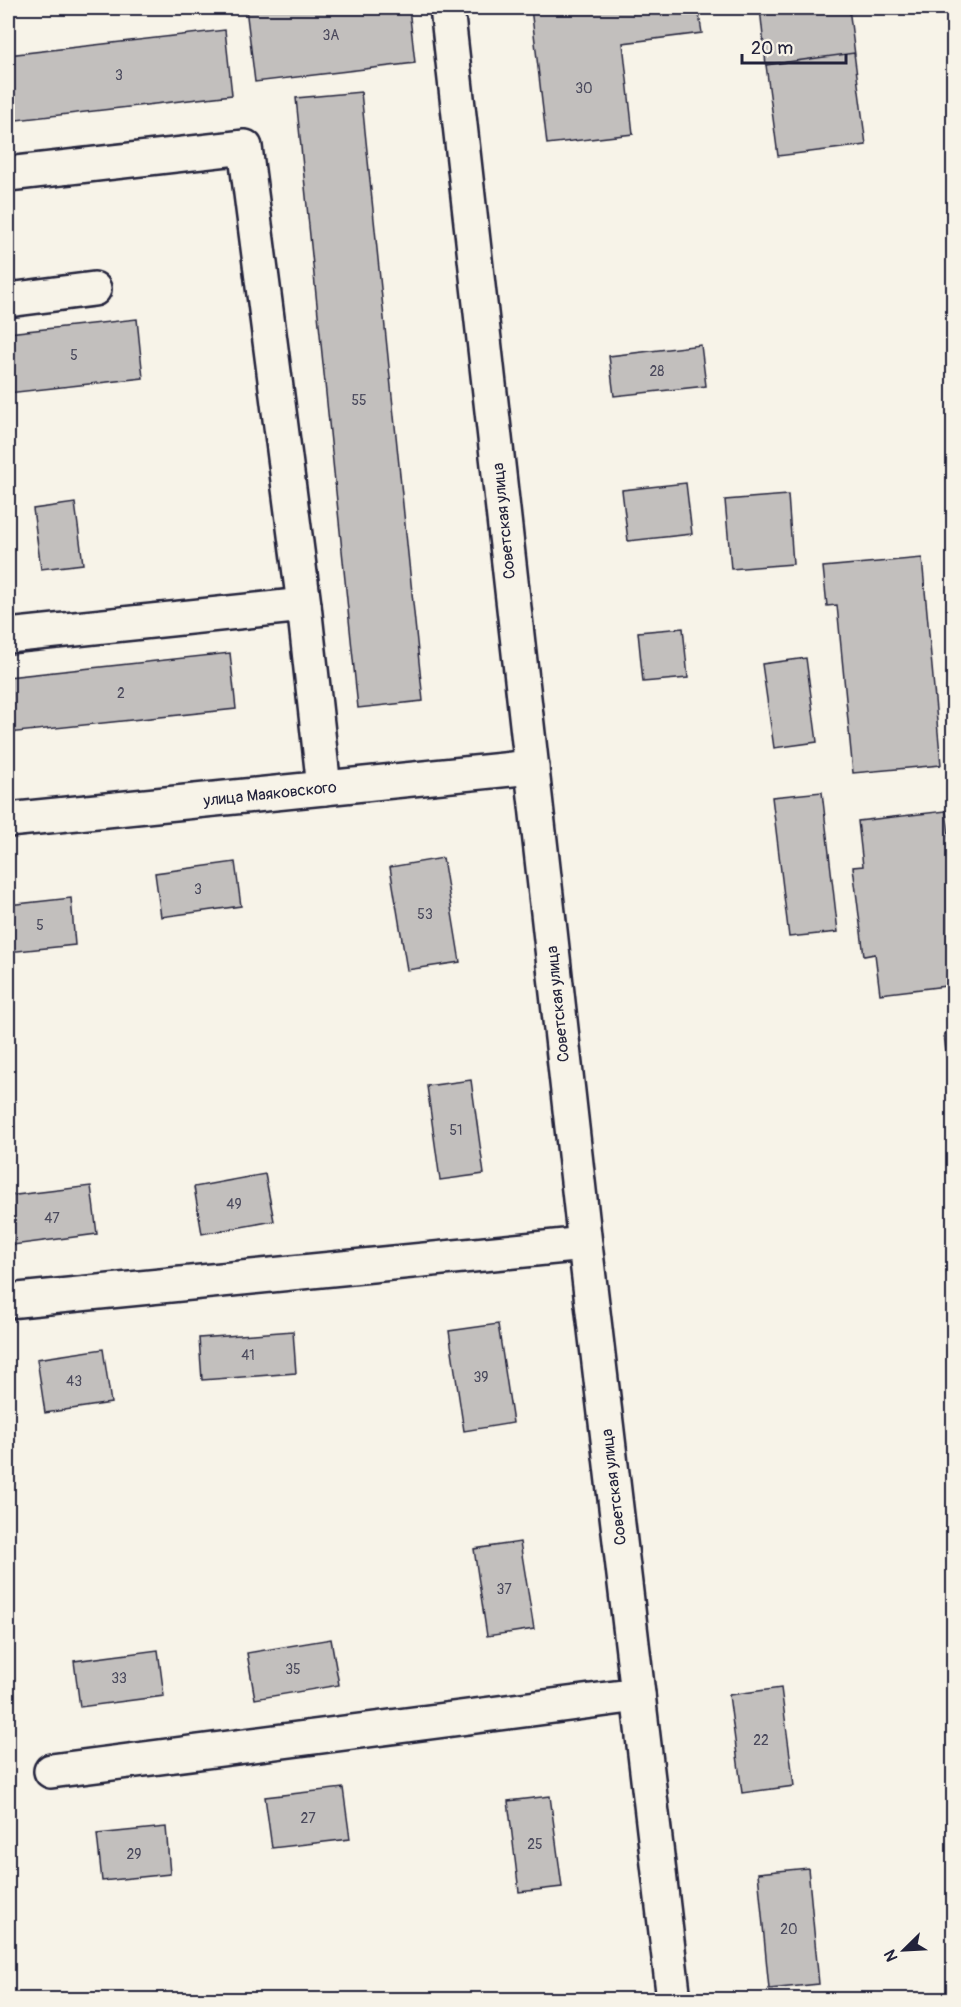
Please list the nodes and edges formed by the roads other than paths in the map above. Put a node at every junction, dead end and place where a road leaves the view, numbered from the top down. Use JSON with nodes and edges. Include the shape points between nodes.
{"nodes":[{"id":1,"x":447,"y":8,"type":"edge"},
{"id":2,"x":8,"y":174,"type":"edge"},
{"id":3,"x":94,"y":289,"type":"dead end"},
{"id":4,"x":8,"y":300,"type":"edge"},
{"id":5,"x":304,"y":605,"type":"junction"},
{"id":6,"x":8,"y":636,"type":"edge"},
{"id":7,"x":532,"y":767,"type":"junction"},
{"id":8,"x":324,"y":788,"type":"junction"},
{"id":9,"x":8,"y":820,"type":"edge"},
{"id":10,"x":585,"y":1244,"type":"junction"},
{"id":11,"x":8,"y":1301,"type":"edge"},
{"id":12,"x":639,"y":1695,"type":"junction"},
{"id":13,"x":51,"y":1771,"type":"dead end"},
{"id":14,"x":674,"y":2000,"type":"edge"}],
"edges":[{"from":1,"to":7,"type":"street","name":"Советская улица"},
{"from":2,"to":5,"type":"street","via":[[245,147]]},
{"from":3,"to":4,"type":"street"},
{"from":5,"to":6,"type":"street"},
{"from":5,"to":8,"type":"street"},
{"from":7,"to":8,"type":"street","name":"улица Маяковского"},
{"from":7,"to":10,"type":"street","name":"Советская улица"},
{"from":8,"to":9,"type":"street","name":"улица Маяковского"},
{"from":10,"to":11,"type":"street"},
{"from":10,"to":12,"type":"street","name":"Советская улица"},
{"from":12,"to":13,"type":"street"},
{"from":12,"to":14,"type":"street","name":"Советская улица"}]}
